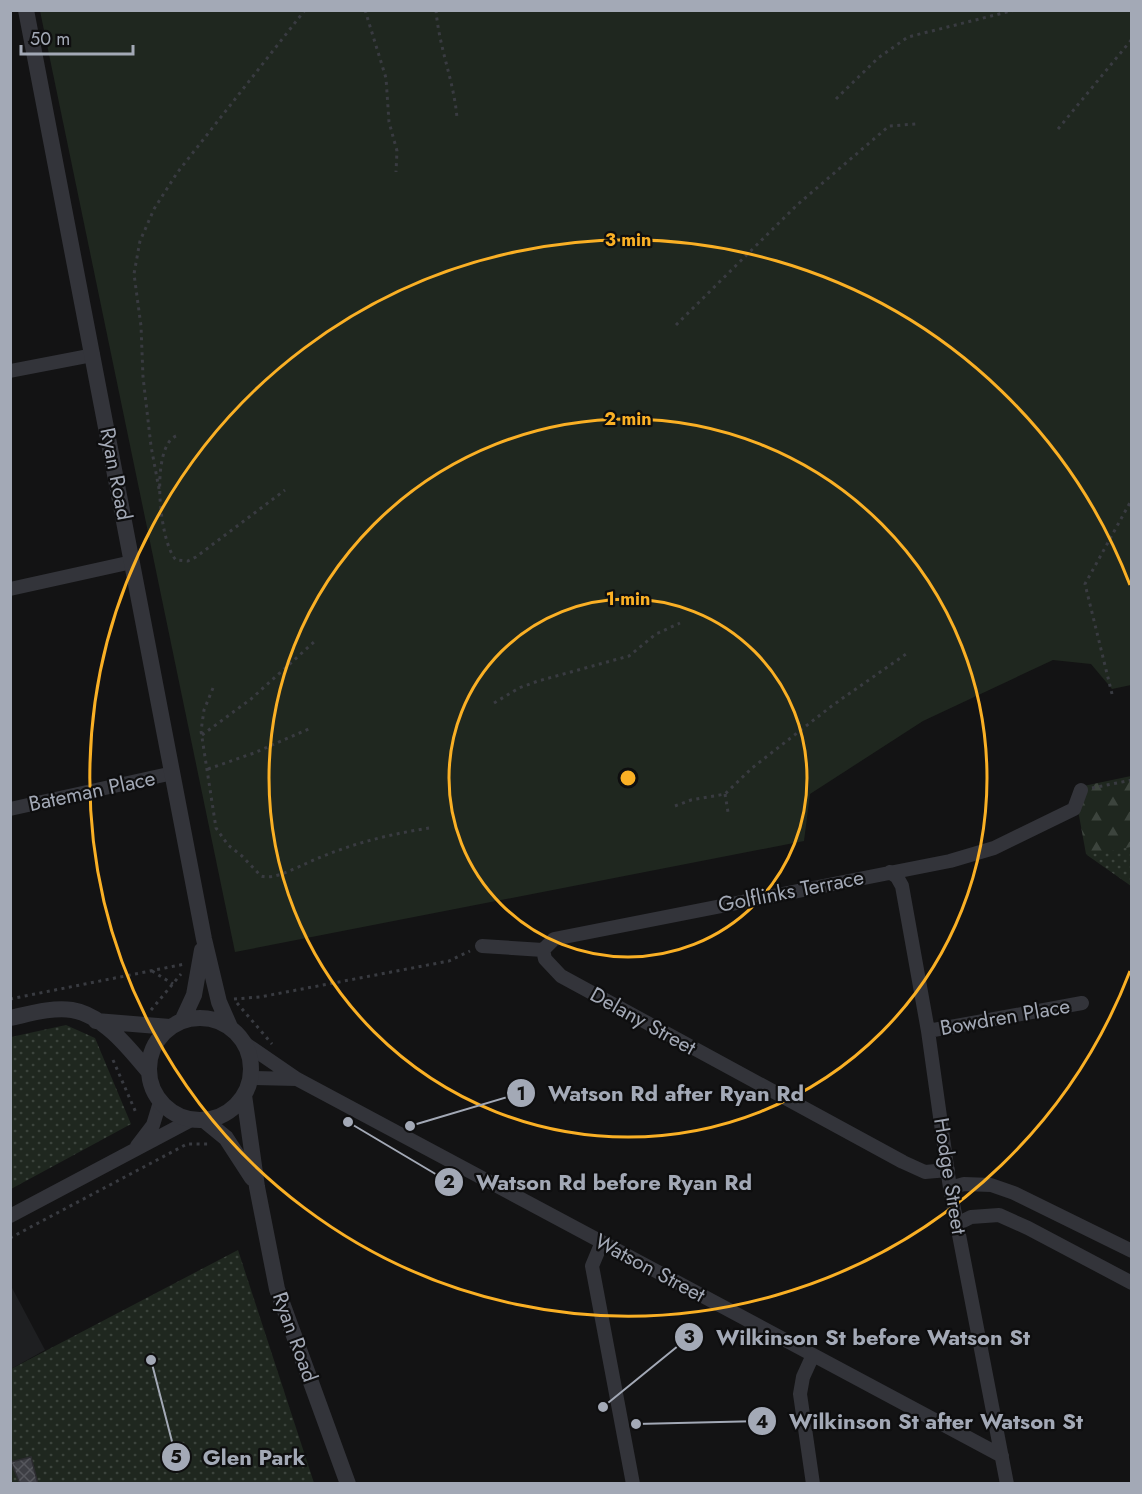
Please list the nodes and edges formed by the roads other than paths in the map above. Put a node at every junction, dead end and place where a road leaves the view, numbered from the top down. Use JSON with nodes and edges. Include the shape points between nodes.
{"nodes":[{"id":1,"x":26,"y":10,"type":"edge"},
{"id":2,"x":93,"y":355,"type":"junction"},
{"id":3,"x":10,"y":371,"type":"edge"},
{"id":4,"x":132,"y":562,"type":"junction"},
{"id":5,"x":10,"y":589,"type":"edge"},
{"id":6,"x":173,"y":773,"type":"junction"},
{"id":7,"x":1081,"y":790,"type":"road end"},
{"id":8,"x":10,"y":809,"type":"edge"},
{"id":9,"x":890,"y":872,"type":"junction"},
{"id":10,"x":204,"y":939,"type":"junction"},
{"id":11,"x":482,"y":946,"type":"road end"},
{"id":12,"x":543,"y":950,"type":"junction"},
{"id":13,"x":1082,"y":1003,"type":"dead end"},
{"id":14,"x":10,"y":1018,"type":"edge"},
{"id":15,"x":95,"y":1020,"type":"junction"},
{"id":16,"x":176,"y":1024,"type":"junction"},
{"id":17,"x":230,"y":1027,"type":"junction"},
{"id":18,"x":928,"y":1031,"type":"junction"},
{"id":19,"x":243,"y":1042,"type":"junction"},
{"id":20,"x":148,"y":1071,"type":"junction"},
{"id":21,"x":250,"y":1078,"type":"junction"},
{"id":22,"x":297,"y":1079,"type":"junction"},
{"id":23,"x":244,"y":1095,"type":"junction"},
{"id":24,"x":160,"y":1102,"type":"junction"},
{"id":25,"x":198,"y":1120,"type":"junction"},
{"id":26,"x":134,"y":1150,"type":"junction"},
{"id":27,"x":948,"y":1170,"type":"junction"},
{"id":28,"x":257,"y":1187,"type":"junction"},
{"id":29,"x":951,"y":1188,"type":"junction"},
{"id":30,"x":10,"y":1216,"type":"edge"},
{"id":31,"x":957,"y":1224,"type":"junction"},
{"id":32,"x":602,"y":1242,"type":"junction"},
{"id":33,"x":1131,"y":1251,"type":"edge"},
{"id":34,"x":1131,"y":1283,"type":"edge"},
{"id":35,"x":813,"y":1354,"type":"junction"},
{"id":36,"x":1002,"y":1456,"type":"junction"},
{"id":37,"x":348,"y":1484,"type":"edge"},
{"id":38,"x":633,"y":1484,"type":"edge"},
{"id":39,"x":813,"y":1484,"type":"edge"},
{"id":40,"x":1007,"y":1484,"type":"edge"}],
"edges":[{"from":1,"to":2,"type":"street","name":"Ryan Road"},
{"from":2,"to":3,"type":"street"},
{"from":2,"to":4,"type":"street","name":"Ryan Road"},
{"from":4,"to":5,"type":"street"},
{"from":4,"to":6,"type":"street","name":"Ryan Road"},
{"from":6,"to":8,"type":"street","name":"Bateman Place"},
{"from":6,"to":10,"type":"street","name":"Ryan Road"},
{"from":7,"to":9,"type":"street","name":"Golflinks Terrace","via":[[1074,809],[994,848]]},
{"from":9,"to":12,"type":"street","name":"Golflinks Terrace","via":[[554,939]]},
{"from":9,"to":18,"type":"street","name":"Hodge Street","via":[[902,886]]},
{"from":10,"to":16,"type":"street","name":"Ryan Road","via":[[194,996]]},
{"from":10,"to":17,"type":"street","name":"Ryan Road","via":[[219,1002]]},
{"from":11,"to":12,"type":"street"},
{"from":12,"to":27,"type":"street","name":"Delany Street","via":[[545,959],[561,976],[892,1156],[925,1172]]},
{"from":13,"to":18,"type":"street","name":"Bowdren Place"},
{"from":14,"to":15,"type":"street","via":[[70,1009]]},
{"from":15,"to":16,"type":"street"},
{"from":15,"to":20,"type":"street","via":[[124,1042]]},
{"from":16,"to":17,"type":"street","via":[[206,1018]]},
{"from":16,"to":20,"type":"street","via":[[154,1046]]},
{"from":17,"to":19,"type":"street"},
{"from":18,"to":27,"type":"street","name":"Hodge Street"},
{"from":19,"to":21,"type":"street","via":[[250,1060]]},
{"from":19,"to":22,"type":"street","name":"Watson Street"},
{"from":20,"to":24,"type":"street"},
{"from":21,"to":22,"type":"street","name":"Watson Street"},
{"from":21,"to":23,"type":"street"},
{"from":22,"to":32,"type":"street","name":"Watson Street"},
{"from":23,"to":25,"type":"street","via":[[227,1113]]},
{"from":23,"to":28,"type":"street","name":"Ryan Road"},
{"from":24,"to":25,"type":"street","via":[[169,1110]]},
{"from":24,"to":26,"type":"street","via":[[153,1125]]},
{"from":25,"to":26,"type":"street"},
{"from":25,"to":28,"type":"street","name":"Ryan Road","via":[[226,1138]]},
{"from":26,"to":30,"type":"street"},
{"from":27,"to":29,"type":"street","name":"Hodge Street"},
{"from":28,"to":37,"type":"street","name":"Ryan Road","via":[[277,1289]]},
{"from":29,"to":31,"type":"street","name":"Hodge Street"},
{"from":29,"to":33,"type":"street","via":[[964,1184],[991,1185],[1014,1193]]},
{"from":31,"to":34,"type":"street","via":[[971,1217],[999,1215]]},
{"from":31,"to":36,"type":"street","name":"Hodge Street"},
{"from":32,"to":35,"type":"street","name":"Watson Street"},
{"from":32,"to":38,"type":"street","via":[[592,1266]]},
{"from":35,"to":36,"type":"street","name":"Watson Street"},
{"from":35,"to":39,"type":"street","via":[[802,1377],[800,1394]]},
{"from":36,"to":40,"type":"street","name":"Hodge Street"}]}
